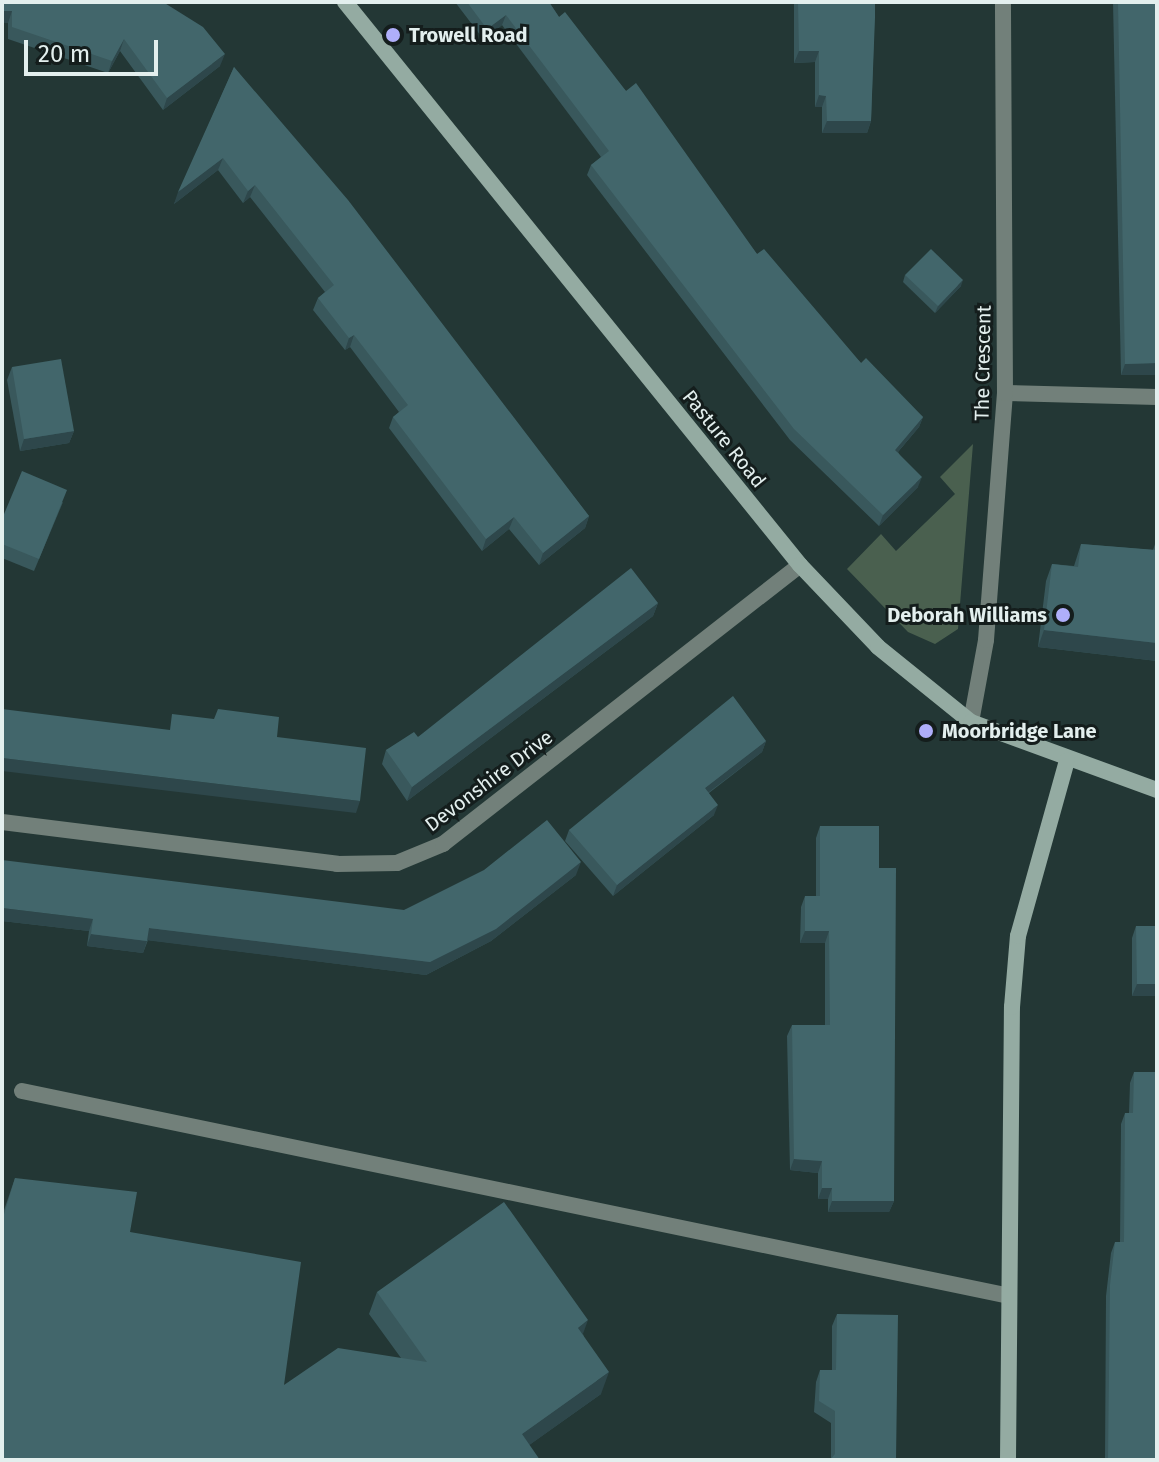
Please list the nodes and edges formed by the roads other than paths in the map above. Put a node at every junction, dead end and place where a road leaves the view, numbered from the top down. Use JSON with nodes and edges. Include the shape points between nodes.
{"nodes":[{"id":1,"x":345,"y":2,"type":"edge"},
{"id":2,"x":1003,"y":2,"type":"edge"},
{"id":3,"x":1005,"y":393,"type":"junction"},
{"id":4,"x":1157,"y":397,"type":"edge"},
{"id":5,"x":800,"y":565,"type":"junction"},
{"id":6,"x":971,"y":722,"type":"junction"},
{"id":7,"x":1067,"y":761,"type":"junction"},
{"id":8,"x":1157,"y":790,"type":"edge"},
{"id":9,"x":2,"y":822,"type":"edge"},
{"id":10,"x":22,"y":1091,"type":"dead end"},
{"id":11,"x":1009,"y":1296,"type":"junction"},
{"id":12,"x":1008,"y":1460,"type":"edge"}],
"edges":[{"from":1,"to":5,"type":"main road","name":"Pasture Road"},
{"from":2,"to":3,"type":"street","name":"The Crescent"},
{"from":3,"to":4,"type":"street"},
{"from":3,"to":6,"type":"street","name":"The Crescent","via":[[986,640]]},
{"from":5,"to":6,"type":"main road","name":"Pasture Road","via":[[914,680]]},
{"from":5,"to":9,"type":"street","name":"Devonshire Drive","via":[[443,844],[397,863],[337,864]]},
{"from":6,"to":7,"type":"main road","name":"Pasture Road"},
{"from":7,"to":8,"type":"main road","name":"Pasture Road"},
{"from":7,"to":11,"type":"main road","via":[[1018,936]]},
{"from":10,"to":11,"type":"street"},
{"from":11,"to":12,"type":"main road"}]}
